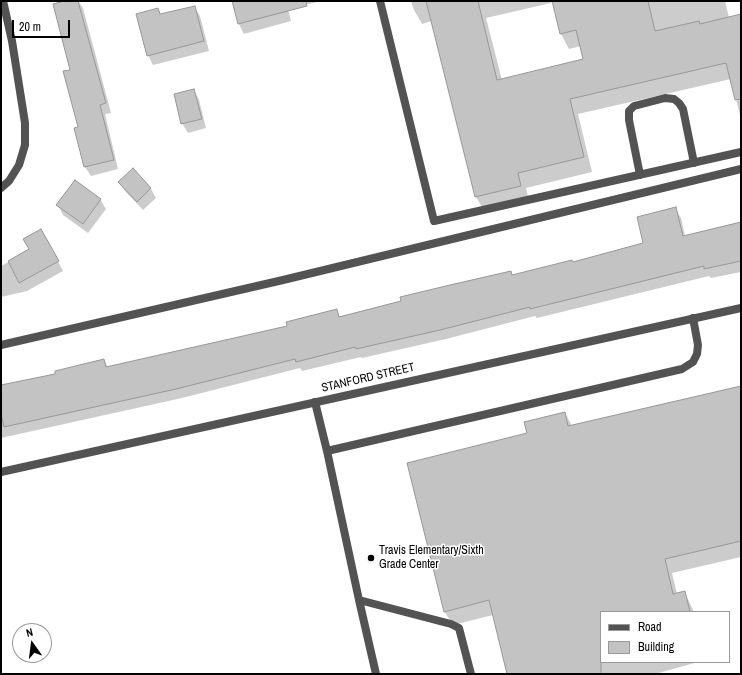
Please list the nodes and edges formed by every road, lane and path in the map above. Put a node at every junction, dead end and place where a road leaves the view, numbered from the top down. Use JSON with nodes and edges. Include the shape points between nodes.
{"nodes":[{"id":1,"x":4,"y":1,"type":"edge"},
{"id":2,"x":380,"y":1,"type":"edge"},
{"id":3,"x":741,"y":152,"type":"edge"},
{"id":4,"x":694,"y":162,"type":"junction"},
{"id":5,"x":741,"y":169,"type":"edge"},
{"id":6,"x":640,"y":175,"type":"junction"},
{"id":7,"x":1,"y":188,"type":"edge"},
{"id":8,"x":741,"y":308,"type":"edge"},
{"id":9,"x":693,"y":318,"type":"junction"},
{"id":10,"x":1,"y":345,"type":"edge"},
{"id":11,"x":315,"y":402,"type":"junction"},
{"id":12,"x":328,"y":451,"type":"junction"},
{"id":13,"x":1,"y":472,"type":"edge"},
{"id":14,"x":358,"y":600,"type":"junction"},
{"id":15,"x":376,"y":674,"type":"edge"},
{"id":16,"x":471,"y":674,"type":"edge"}],
"edges":[{"from":1,"to":7,"type":"street","via":[[25,123],[25,145],[19,165]]},
{"from":2,"to":6,"type":"street","via":[[434,221]]},
{"from":3,"to":4,"type":"street"},
{"from":4,"to":6,"type":"street"},
{"from":4,"to":6,"type":"street","via":[[683,109],[674,99],[665,98],[634,106],[629,111]]},
{"from":5,"to":10,"type":"street","via":[[283,280]]},
{"from":8,"to":9,"type":"street","name":"STANFORD STREET"},
{"from":9,"to":11,"type":"street","name":"STANFORD STREET"},
{"from":9,"to":12,"type":"street","via":[[698,354],[693,362],[682,369]]},
{"from":11,"to":12,"type":"street"},
{"from":11,"to":13,"type":"street","name":"STANFORD STREET"},
{"from":12,"to":14,"type":"street"},
{"from":14,"to":15,"type":"street"},
{"from":14,"to":16,"type":"street","via":[[460,628]]}]}
